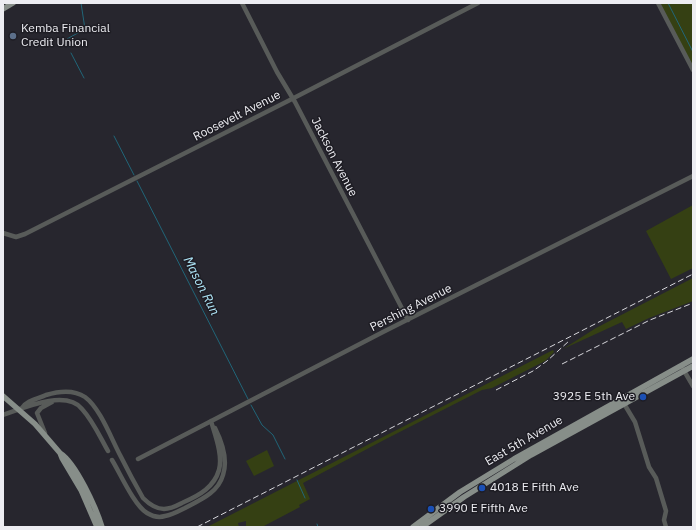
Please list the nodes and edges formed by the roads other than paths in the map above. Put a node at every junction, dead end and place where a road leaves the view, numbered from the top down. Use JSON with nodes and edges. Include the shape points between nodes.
{"nodes":[{"id":1,"x":13,"y":3,"type":"edge"},
{"id":2,"x":242,"y":3,"type":"edge"},
{"id":3,"x":478,"y":3,"type":"edge"},
{"id":4,"x":658,"y":3,"type":"edge"},
{"id":5,"x":3,"y":9,"type":"edge"},
{"id":6,"x":693,"y":70,"type":"edge"},
{"id":7,"x":293,"y":99,"type":"junction"},
{"id":8,"x":693,"y":176,"type":"edge"},
{"id":9,"x":3,"y":233,"type":"edge"},
{"id":10,"x":408,"y":320,"type":"junction"},
{"id":11,"x":693,"y":359,"type":"edge"},
{"id":12,"x":693,"y":366,"type":"edge"},
{"id":13,"x":683,"y":368,"type":"junction"},
{"id":14,"x":693,"y":386,"type":"edge"},
{"id":15,"x":3,"y":396,"type":"edge"},
{"id":16,"x":58,"y":400,"type":"junction"},
{"id":17,"x":623,"y":401,"type":"junction"},
{"id":18,"x":21,"y":408,"type":"junction"},
{"id":19,"x":3,"y":414,"type":"edge"},
{"id":20,"x":211,"y":421,"type":"junction"},
{"id":21,"x":46,"y":436,"type":"junction"},
{"id":22,"x":108,"y":451,"type":"dead end"},
{"id":23,"x":60,"y":452,"type":"junction"},
{"id":24,"x":138,"y":459,"type":"dead end"},
{"id":25,"x":112,"y":460,"type":"dead end"},
{"id":26,"x":97,"y":527,"type":"edge"},
{"id":27,"x":102,"y":527,"type":"edge"},
{"id":28,"x":413,"y":527,"type":"edge"},
{"id":29,"x":422,"y":527,"type":"edge"},
{"id":30,"x":666,"y":527,"type":"edge"}],
"edges":[{"from":1,"to":5,"type":"main road"},
{"from":2,"to":7,"type":"street","name":"Jackson Avenue"},
{"from":3,"to":7,"type":"street","name":"Roosevelt Avenue"},
{"from":4,"to":6,"type":"street"},
{"from":7,"to":9,"type":"street","name":"Roosevelt Avenue","via":[[25,234],[16,237]]},
{"from":7,"to":10,"type":"street","name":"Jackson Avenue"},
{"from":8,"to":10,"type":"street","name":"Pershing Avenue"},
{"from":10,"to":20,"type":"street","name":"Pershing Avenue"},
{"from":11,"to":13,"type":"main road","name":"East 5th Avenue"},
{"from":12,"to":13,"type":"main road","name":"East 5th Avenue"},
{"from":13,"to":14,"type":"street"},
{"from":13,"to":17,"type":"main road","name":"East 5th Avenue"},
{"from":15,"to":18,"type":"main road"},
{"from":16,"to":18,"type":"street"},
{"from":16,"to":21,"type":"street","via":[[47,404],[37,413]]},
{"from":16,"to":22,"type":"street","via":[[67,400],[81,407]]},
{"from":17,"to":28,"type":"main road","name":"East 5th Avenue","via":[[537,445],[460,492]]},
{"from":17,"to":29,"type":"main road","name":"East 5th Avenue","via":[[495,477]]},
{"from":17,"to":30,"type":"street","via":[[635,422],[656,478],[666,511]]},
{"from":18,"to":19,"type":"street"},
{"from":18,"to":20,"type":"street","via":[[25,403],[63,391],[75,392],[85,397],[101,418],[143,498],[157,508],[165,509],[173,508],[204,492],[219,470],[220,461]]},
{"from":18,"to":21,"type":"main road"},
{"from":20,"to":24,"type":"street","name":"Pershing Avenue"},
{"from":20,"to":25,"type":"street","via":[[224,452],[223,476],[208,495],[174,514],[156,517],[142,509]]},
{"from":21,"to":23,"type":"main road"},
{"from":23,"to":26,"type":"main road"},
{"from":23,"to":27,"type":"main road","via":[[76,471]]}]}
